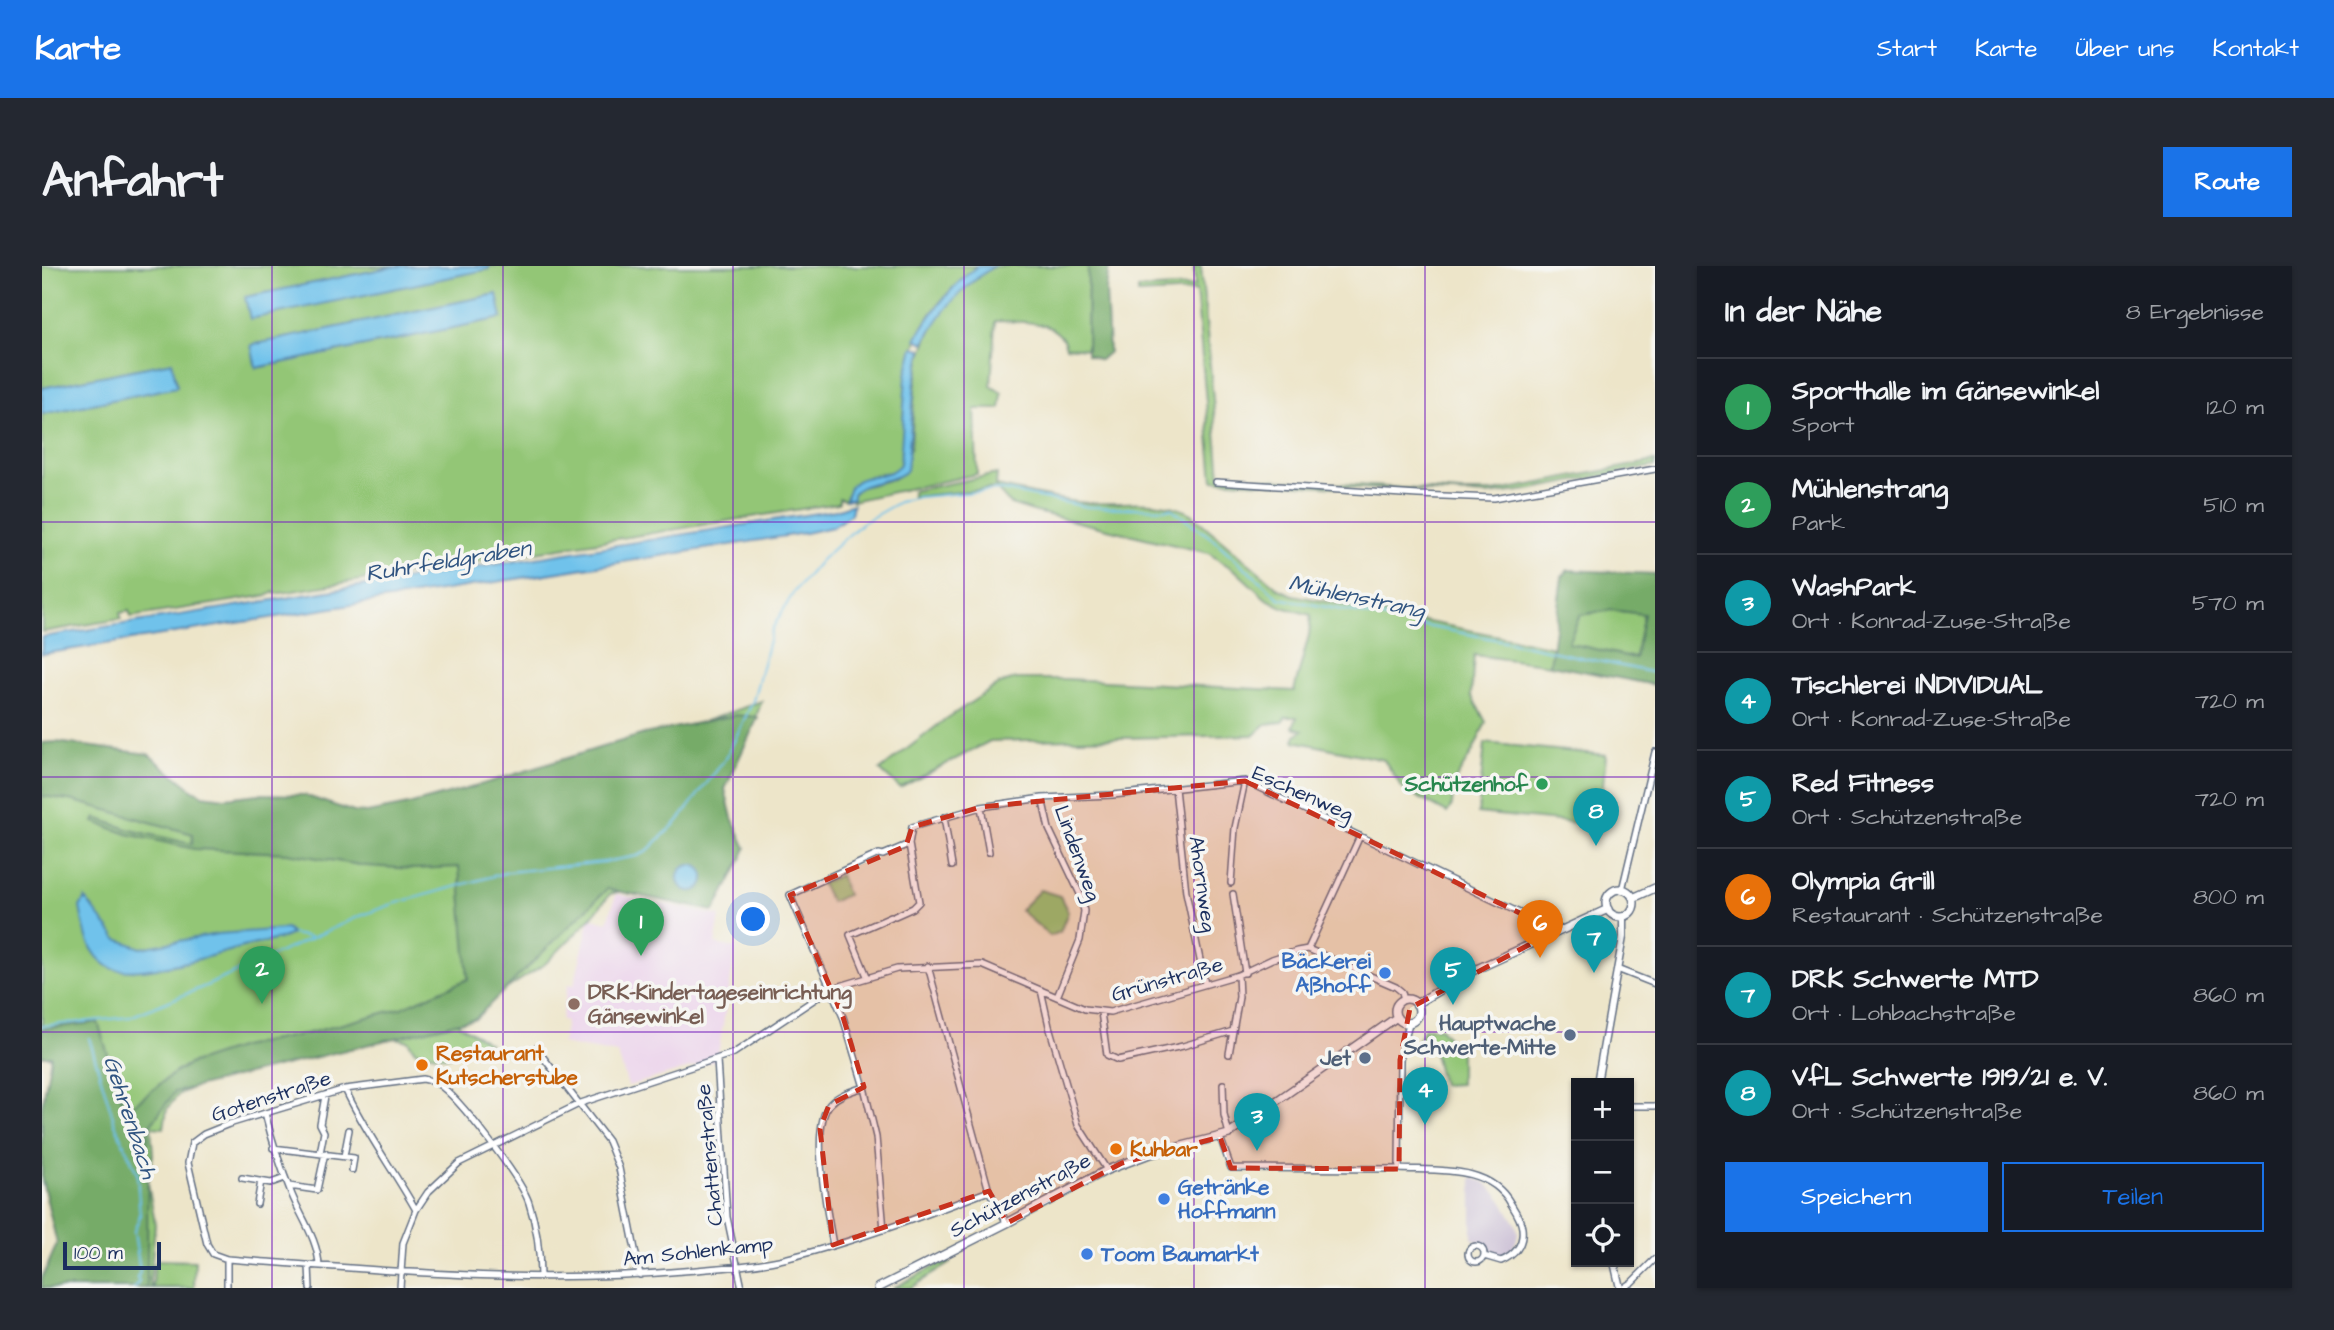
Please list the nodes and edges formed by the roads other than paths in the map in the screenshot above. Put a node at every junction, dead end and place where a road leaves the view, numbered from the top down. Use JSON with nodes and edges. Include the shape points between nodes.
{"nodes":[{"id":1,"x":1655,"y":469,"type":"edge"},
{"id":2,"x":1216,"y":482,"type":"dead end"},
{"id":3,"x":1655,"y":752,"type":"edge"},
{"id":4,"x":1245,"y":781,"type":"junction"},
{"id":5,"x":1175,"y":788,"type":"junction"},
{"id":6,"x":1042,"y":799,"type":"junction"},
{"id":7,"x":981,"y":807,"type":"junction"},
{"id":8,"x":944,"y":817,"type":"junction"},
{"id":9,"x":1360,"y":836,"type":"junction"},
{"id":10,"x":909,"y":844,"type":"junction"},
{"id":11,"x":989,"y":852,"type":"dead end"},
{"id":12,"x":952,"y":866,"type":"dead end"},
{"id":13,"x":1231,"y":883,"type":"dead end"},
{"id":14,"x":1655,"y":888,"type":"edge"},
{"id":15,"x":1622,"y":890,"type":"junction"},
{"id":16,"x":1233,"y":894,"type":"dead end"},
{"id":17,"x":1633,"y":898,"type":"junction"},
{"id":18,"x":1608,"y":909,"type":"junction"},
{"id":19,"x":1623,"y":916,"type":"junction"},
{"id":20,"x":1536,"y":941,"type":"junction"},
{"id":21,"x":1308,"y":949,"type":"junction"},
{"id":22,"x":928,"y":966,"type":"junction"},
{"id":23,"x":1617,"y":970,"type":"junction"},
{"id":24,"x":1241,"y":974,"type":"junction"},
{"id":25,"x":867,"y":976,"type":"junction"},
{"id":26,"x":1205,"y":984,"type":"junction"},
{"id":27,"x":1655,"y":985,"type":"edge"},
{"id":28,"x":830,"y":989,"type":"junction"},
{"id":29,"x":1041,"y":990,"type":"junction"},
{"id":30,"x":1057,"y":997,"type":"junction"},
{"id":31,"x":1404,"y":1000,"type":"junction"},
{"id":32,"x":1416,"y":1004,"type":"junction"},
{"id":33,"x":1101,"y":1012,"type":"junction"},
{"id":34,"x":1397,"y":1017,"type":"junction"},
{"id":35,"x":1409,"y":1023,"type":"junction"},
{"id":36,"x":1233,"y":1031,"type":"junction"},
{"id":37,"x":536,"y":1048,"type":"dead end"},
{"id":38,"x":1229,"y":1054,"type":"dead end"},
{"id":39,"x":717,"y":1060,"type":"junction"},
{"id":40,"x":1598,"y":1078,"type":"edge"},
{"id":41,"x":1223,"y":1084,"type":"dead end"},
{"id":42,"x":864,"y":1087,"type":"junction"},
{"id":43,"x":345,"y":1089,"type":"junction"},
{"id":44,"x":326,"y":1096,"type":"junction"},
{"id":45,"x":581,"y":1103,"type":"junction"},
{"id":46,"x":1634,"y":1106,"type":"edge"},
{"id":47,"x":1655,"y":1106,"type":"edge"},
{"id":48,"x":265,"y":1113,"type":"junction"},
{"id":49,"x":349,"y":1130,"type":"dead end"},
{"id":50,"x":1228,"y":1133,"type":"junction"},
{"id":51,"x":1220,"y":1137,"type":"junction"},
{"id":52,"x":493,"y":1145,"type":"junction"},
{"id":53,"x":273,"y":1148,"type":"junction"},
{"id":54,"x":323,"y":1153,"type":"junction"},
{"id":55,"x":344,"y":1156,"type":"junction"},
{"id":56,"x":1399,"y":1169,"type":"junction"},
{"id":57,"x":352,"y":1170,"type":"dead end"},
{"id":58,"x":1107,"y":1170,"type":"junction"},
{"id":59,"x":242,"y":1178,"type":"dead end"},
{"id":60,"x":285,"y":1178,"type":"junction"},
{"id":61,"x":261,"y":1181,"type":"junction"},
{"id":62,"x":288,"y":1186,"type":"junction"},
{"id":63,"x":989,"y":1191,"type":"junction"},
{"id":64,"x":257,"y":1204,"type":"dead end"},
{"id":65,"x":416,"y":1210,"type":"junction"},
{"id":66,"x":1007,"y":1223,"type":"junction"},
{"id":67,"x":884,"y":1230,"type":"junction"},
{"id":68,"x":833,"y":1245,"type":"junction"},
{"id":69,"x":1484,"y":1256,"type":"dead end"},
{"id":70,"x":227,"y":1259,"type":"junction"},
{"id":71,"x":1655,"y":1259,"type":"edge"},
{"id":72,"x":309,"y":1265,"type":"junction"},
{"id":73,"x":319,"y":1266,"type":"junction"},
{"id":74,"x":738,"y":1266,"type":"junction"},
{"id":75,"x":1615,"y":1267,"type":"edge"},
{"id":76,"x":400,"y":1271,"type":"junction"},
{"id":77,"x":640,"y":1275,"type":"junction"},
{"id":78,"x":540,"y":1277,"type":"junction"},
{"id":79,"x":228,"y":1288,"type":"edge"},
{"id":80,"x":310,"y":1288,"type":"edge"},
{"id":81,"x":400,"y":1288,"type":"edge"},
{"id":82,"x":742,"y":1288,"type":"edge"},
{"id":83,"x":878,"y":1288,"type":"edge"},
{"id":84,"x":1621,"y":1288,"type":"edge"}],
"edges":[{"from":1,"to":2,"type":"street","via":[[1494,498]]},
{"from":3,"to":15,"type":"street"},
{"from":4,"to":5,"type":"street","name":"Eschenweg"},
{"from":4,"to":9,"type":"street","name":"Eschenweg"},
{"from":4,"to":13,"type":"street","via":[[1235,828]]},
{"from":5,"to":6,"type":"street","name":"Eschenweg"},
{"from":5,"to":26,"type":"street","name":"Ahornweg","via":[[1186,892]]},
{"from":6,"to":7,"type":"street","name":"Eschenweg"},
{"from":6,"to":30,"type":"street","name":"Lindenweg","via":[[1049,829],[1084,911],[1080,940]]},
{"from":7,"to":8,"type":"street","name":"Eschenweg"},
{"from":7,"to":11,"type":"street"},
{"from":8,"to":10,"type":"street","name":"Eschenweg","via":[[912,827]]},
{"from":8,"to":12,"type":"street"},
{"from":9,"to":20,"type":"street","name":"Eschenweg","via":[[1524,915]]},
{"from":9,"to":21,"type":"street"},
{"from":10,"to":25,"type":"street","via":[[919,902],[850,935]]},
{"from":10,"to":28,"type":"street","via":[[790,895]]},
{"from":14,"to":17,"type":"main road"},
{"from":15,"to":17,"type":"main road"},
{"from":15,"to":18,"type":"main road","via":[[1610,894]]},
{"from":16,"to":24,"type":"street"},
{"from":17,"to":19,"type":"main road","via":[[1632,910]]},
{"from":18,"to":19,"type":"main road"},
{"from":18,"to":20,"type":"main road"},
{"from":19,"to":23,"type":"street"},
{"from":20,"to":32,"type":"main road"},
{"from":21,"to":24,"type":"street","name":"Grünstraße"},
{"from":21,"to":31,"type":"street","via":[[1396,987]]},
{"from":22,"to":25,"type":"street","name":"Grünstraße"},
{"from":22,"to":29,"type":"street","name":"Grünstraße","via":[[982,965]]},
{"from":22,"to":63,"type":"street"},
{"from":23,"to":27,"type":"street"},
{"from":23,"to":40,"type":"street"},
{"from":24,"to":26,"type":"street","name":"Grünstraße"},
{"from":24,"to":36,"type":"street"},
{"from":25,"to":28,"type":"street","name":"Grünstraße"},
{"from":26,"to":33,"type":"street","name":"Grünstraße"},
{"from":28,"to":39,"type":"street","name":"Grünstraße"},
{"from":28,"to":42,"type":"street"},
{"from":29,"to":30,"type":"street","name":"Grünstraße"},
{"from":29,"to":58,"type":"street","via":[[1078,1125]]},
{"from":30,"to":33,"type":"street","name":"Grünstraße"},
{"from":31,"to":32,"type":"main road"},
{"from":31,"to":34,"type":"main road","via":[[1396,1007]]},
{"from":32,"to":35,"type":"main road","via":[[1418,1015]]},
{"from":33,"to":36,"type":"street","via":[[1107,1055],[1118,1060]]},
{"from":34,"to":35,"type":"main road"},
{"from":34,"to":50,"type":"main road","name":"Schützenstraße"},
{"from":35,"to":56,"type":"street","via":[[1400,1060]]},
{"from":36,"to":38,"type":"street"},
{"from":37,"to":45,"type":"street"},
{"from":39,"to":45,"type":"street","name":"Grünstraße"},
{"from":39,"to":74,"type":"street","name":"Chattenstraße","via":[[727,1217]]},
{"from":41,"to":50,"type":"street"},
{"from":42,"to":67,"type":"street","via":[[876,1137]]},
{"from":42,"to":68,"type":"street","via":[[829,1105],[820,1129]]},
{"from":43,"to":44,"type":"street","name":"Gotenstraße"},
{"from":43,"to":52,"type":"street","name":"Gotenstraße","via":[[432,1081]]},
{"from":43,"to":65,"type":"street","via":[[361,1124]]},
{"from":44,"to":48,"type":"street","name":"Gotenstraße"},
{"from":44,"to":54,"type":"street","via":[[320,1125]]},
{"from":45,"to":52,"type":"street","name":"Grünstraße"},
{"from":45,"to":77,"type":"street","via":[[608,1141],[619,1168]]},
{"from":46,"to":47,"type":"street"},
{"from":48,"to":53,"type":"street"},
{"from":48,"to":70,"type":"street","name":"Gotenstraße","via":[[204,1134],[192,1143],[188,1163],[207,1244],[213,1254]]},
{"from":49,"to":55,"type":"street"},
{"from":50,"to":51,"type":"main road","name":"Schützenstraße"},
{"from":51,"to":56,"type":"street","via":[[1231,1168]]},
{"from":51,"to":58,"type":"main road","name":"Schützenstraße"},
{"from":52,"to":65,"type":"street","name":"Grünstraße","via":[[459,1163]]},
{"from":52,"to":78,"type":"street","name":"Gotenstraße","via":[[529,1200],[540,1252]]},
{"from":53,"to":54,"type":"street"},
{"from":53,"to":60,"type":"street"},
{"from":54,"to":55,"type":"street"},
{"from":54,"to":62,"type":"street","via":[[317,1190]]},
{"from":55,"to":57,"type":"street","via":[[354,1158]]},
{"from":56,"to":69,"type":"street","via":[[1469,1173],[1500,1188],[1520,1219],[1523,1238],[1510,1258],[1501,1261]]},
{"from":58,"to":66,"type":"main road","name":"Schützenstraße"},
{"from":59,"to":61,"type":"street"},
{"from":60,"to":61,"type":"street"},
{"from":60,"to":62,"type":"street"},
{"from":61,"to":64,"type":"street"},
{"from":62,"to":73,"type":"street","via":[[318,1251]]},
{"from":63,"to":66,"type":"street"},
{"from":63,"to":67,"type":"street","name":"Am Sohlenkamp"},
{"from":65,"to":76,"type":"street","name":"Grünstraße","via":[[403,1243]]},
{"from":66,"to":83,"type":"main road","name":"Schützenstraße"},
{"from":67,"to":68,"type":"street","name":"Am Sohlenkamp"},
{"from":68,"to":74,"type":"street","name":"Am Sohlenkamp"},
{"from":70,"to":72,"type":"street"},
{"from":70,"to":79,"type":"street"},
{"from":71,"to":84,"type":"street"},
{"from":72,"to":73,"type":"street"},
{"from":72,"to":80,"type":"street"},
{"from":73,"to":76,"type":"street"},
{"from":74,"to":77,"type":"street","name":"Am Sohlenkamp"},
{"from":74,"to":82,"type":"street","name":"Chattenstraße"},
{"from":75,"to":84,"type":"street"},
{"from":76,"to":78,"type":"street","name":"Am Sohlenkamp"},
{"from":76,"to":81,"type":"street","name":"Grünstraße"},
{"from":77,"to":78,"type":"street","name":"Am Sohlenkamp"}]}
